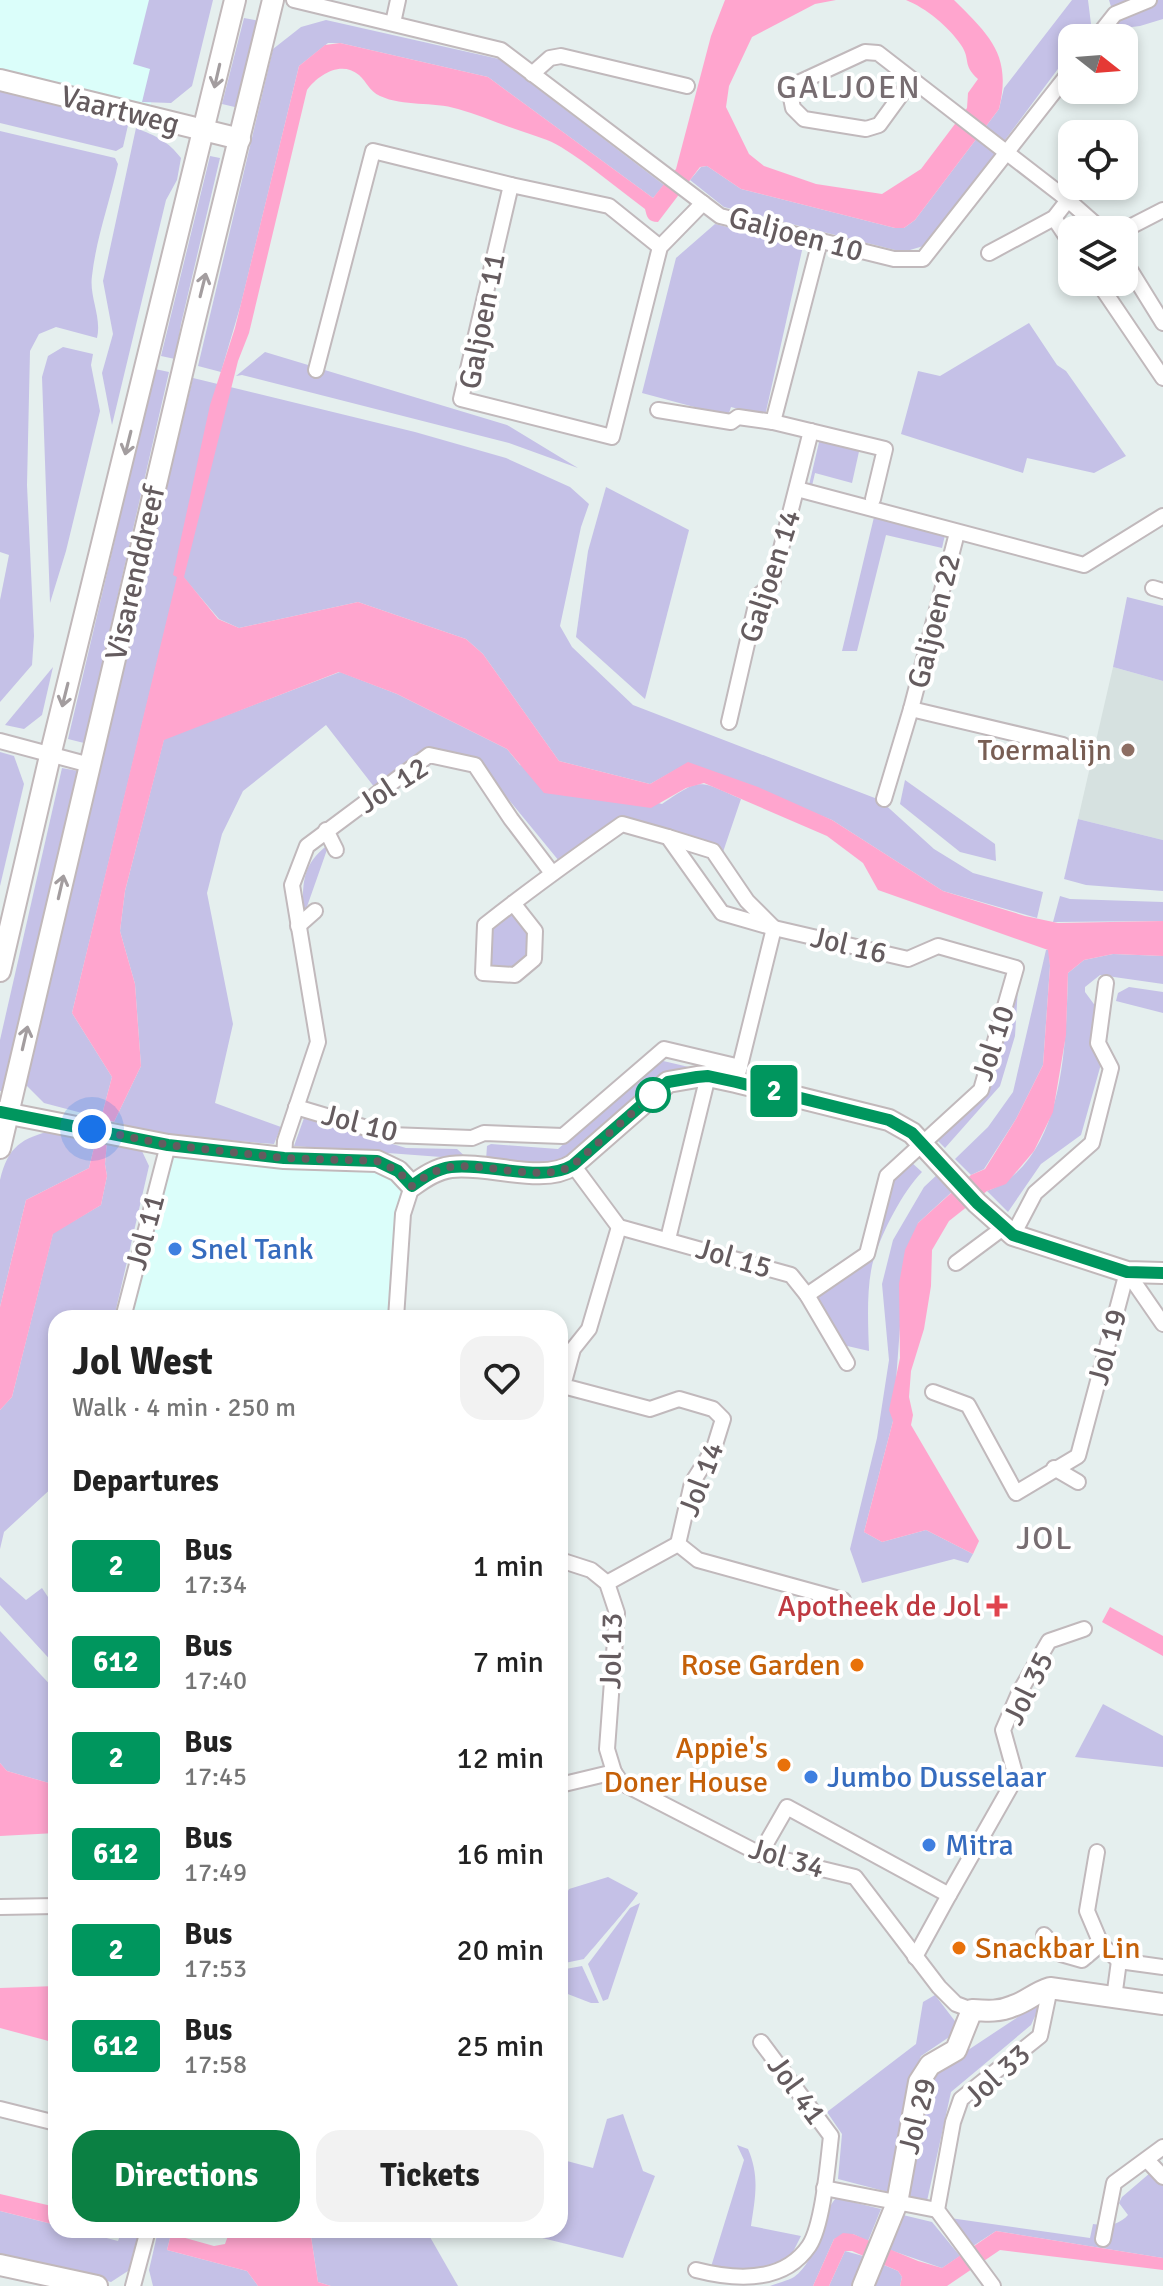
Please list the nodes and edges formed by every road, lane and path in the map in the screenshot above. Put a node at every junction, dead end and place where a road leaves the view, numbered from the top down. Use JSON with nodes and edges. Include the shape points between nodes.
{"nodes":[{"id":1,"x":235,"y":0,"type":"edge"},
{"id":2,"x":273,"y":0,"type":"edge"},
{"id":3,"x":294,"y":0,"type":"edge"},
{"id":4,"x":398,"y":0,"type":"edge"},
{"id":5,"x":1149,"y":0,"type":"edge"},
{"id":6,"x":393,"y":23,"type":"junction"},
{"id":7,"x":1107,"y":24,"type":"edge"},
{"id":8,"x":532,"y":74,"type":"junction"},
{"id":9,"x":0,"y":80,"type":"edge"},
{"id":10,"x":911,"y":81,"type":"junction"},
{"id":11,"x":687,"y":86,"type":"dead end"},
{"id":12,"x":1058,"y":87,"type":"edge"},
{"id":13,"x":204,"y":130,"type":"junction"},
{"id":14,"x":240,"y":139,"type":"junction"},
{"id":15,"x":1007,"y":152,"type":"junction"},
{"id":16,"x":511,"y":185,"type":"junction"},
{"id":17,"x":1058,"y":192,"type":"edge"},
{"id":18,"x":1068,"y":200,"type":"joint"},
{"id":19,"x":703,"y":203,"type":"junction"},
{"id":20,"x":1163,"y":210,"type":"edge"},
{"id":21,"x":1086,"y":216,"type":"edge"},
{"id":22,"x":1054,"y":218,"type":"junction"},
{"id":23,"x":1138,"y":223,"type":"edge"},
{"id":24,"x":1058,"y":224,"type":"edge"},
{"id":25,"x":820,"y":241,"type":"junction"},
{"id":26,"x":660,"y":247,"type":"junction"},
{"id":27,"x":989,"y":253,"type":"dead end"},
{"id":28,"x":1138,"y":283,"type":"edge"},
{"id":29,"x":1107,"y":296,"type":"edge"},
{"id":30,"x":1163,"y":323,"type":"edge"},
{"id":31,"x":316,"y":370,"type":"dead end"},
{"id":32,"x":1163,"y":378,"type":"edge"},
{"id":33,"x":658,"y":410,"type":"dead end"},
{"id":34,"x":773,"y":422,"type":"junction"},
{"id":35,"x":811,"y":431,"type":"junction"},
{"id":36,"x":797,"y":489,"type":"junction"},
{"id":37,"x":873,"y":499,"type":"dead end"},
{"id":38,"x":1163,"y":516,"type":"edge"},
{"id":39,"x":957,"y":533,"type":"junction"},
{"id":40,"x":911,"y":709,"type":"junction"},
{"id":41,"x":729,"y":722,"type":"dead end"},
{"id":42,"x":0,"y":741,"type":"edge"},
{"id":43,"x":1063,"y":745,"type":"dead end"},
{"id":44,"x":50,"y":756,"type":"junction"},
{"id":45,"x":90,"y":765,"type":"junction"},
{"id":46,"x":884,"y":799,"type":"dead end"},
{"id":47,"x":326,"y":830,"type":"junction"},
{"id":48,"x":668,"y":837,"type":"junction"},
{"id":49,"x":336,"y":850,"type":"dead end"},
{"id":50,"x":552,"y":873,"type":"junction"},
{"id":51,"x":513,"y":903,"type":"junction"},
{"id":52,"x":315,"y":911,"type":"dead end"},
{"id":53,"x":298,"y":926,"type":"junction"},
{"id":54,"x":774,"y":928,"type":"junction"},
{"id":55,"x":1016,"y":968,"type":"joint"},
{"id":56,"x":0,"y":971,"type":"edge"},
{"id":57,"x":1106,"y":983,"type":"dead end"},
{"id":58,"x":738,"y":1074,"type":"junction"},
{"id":59,"x":708,"y":1076,"type":"junction"},
{"id":60,"x":296,"y":1107,"type":"junction"},
{"id":61,"x":4,"y":1113,"type":"edge"},
{"id":62,"x":472,"y":1138,"type":"junction"},
{"id":63,"x":922,"y":1143,"type":"junction"},
{"id":64,"x":168,"y":1145,"type":"junction"},
{"id":65,"x":0,"y":1148,"type":"edge"},
{"id":66,"x":284,"y":1158,"type":"junction"},
{"id":67,"x":573,"y":1165,"type":"junction"},
{"id":68,"x":477,"y":1167,"type":"junction"},
{"id":69,"x":412,"y":1186,"type":"junction"},
{"id":70,"x":619,"y":1227,"type":"junction"},
{"id":71,"x":1008,"y":1232,"type":"junction"},
{"id":72,"x":668,"y":1239,"type":"junction"},
{"id":73,"x":956,"y":1263,"type":"dead end"},
{"id":74,"x":1127,"y":1272,"type":"junction"},
{"id":75,"x":1163,"y":1273,"type":"edge"},
{"id":76,"x":807,"y":1295,"type":"junction"},
{"id":77,"x":125,"y":1310,"type":"edge"},
{"id":78,"x":397,"y":1310,"type":"edge"},
{"id":79,"x":1163,"y":1324,"type":"edge"},
{"id":80,"x":847,"y":1363,"type":"dead end"},
{"id":81,"x":568,"y":1368,"type":"edge"},
{"id":82,"x":568,"y":1387,"type":"edge"},
{"id":83,"x":933,"y":1392,"type":"dead end"},
{"id":84,"x":1054,"y":1468,"type":"junction"},
{"id":85,"x":1078,"y":1482,"type":"dead end"},
{"id":86,"x":678,"y":1544,"type":"junction"},
{"id":87,"x":568,"y":1563,"type":"edge"},
{"id":88,"x":607,"y":1583,"type":"junction"},
{"id":89,"x":843,"y":1600,"type":"dead end"},
{"id":90,"x":1084,"y":1629,"type":"dead end"},
{"id":91,"x":614,"y":1772,"type":"junction"},
{"id":92,"x":568,"y":1783,"type":"edge"},
{"id":93,"x":1097,"y":1852,"type":"dead end"},
{"id":94,"x":760,"y":1854,"type":"junction"},
{"id":95,"x":949,"y":1895,"type":"junction"},
{"id":96,"x":48,"y":1906,"type":"edge"},
{"id":97,"x":0,"y":1907,"type":"edge"},
{"id":98,"x":1044,"y":1935,"type":"dead end"},
{"id":99,"x":1101,"y":1944,"type":"junction"},
{"id":100,"x":915,"y":1957,"type":"junction"},
{"id":101,"x":1119,"y":1961,"type":"junction"},
{"id":102,"x":1163,"y":1967,"type":"edge"},
{"id":103,"x":1050,"y":1988,"type":"junction"},
{"id":104,"x":1114,"y":1998,"type":"junction"},
{"id":105,"x":1163,"y":2004,"type":"edge"},
{"id":106,"x":972,"y":2010,"type":"junction"},
{"id":107,"x":761,"y":2042,"type":"dead end"},
{"id":108,"x":0,"y":2109,"type":"edge"},
{"id":109,"x":48,"y":2121,"type":"edge"},
{"id":110,"x":1163,"y":2147,"type":"edge"},
{"id":111,"x":1147,"y":2160,"type":"junction"},
{"id":112,"x":1163,"y":2177,"type":"edge"},
{"id":113,"x":824,"y":2188,"type":"junction"},
{"id":114,"x":897,"y":2203,"type":"junction"},
{"id":115,"x":937,"y":2210,"type":"junction"},
{"id":116,"x":146,"y":2238,"type":"edge"},
{"id":117,"x":1103,"y":2239,"type":"dead end"},
{"id":118,"x":0,"y":2265,"type":"edge"},
{"id":119,"x":696,"y":2270,"type":"dead end"},
{"id":120,"x":97,"y":2286,"type":"edge"},
{"id":121,"x":133,"y":2286,"type":"edge"},
{"id":122,"x":863,"y":2286,"type":"edge"},
{"id":123,"x":993,"y":2286,"type":"edge"}],
"edges":[{"from":1,"to":13,"type":"main road","name":"Visarenddreef","one_way":true},
{"from":2,"to":14,"type":"main road","name":"Visarenddreef"},
{"from":3,"to":6,"type":"street","name":"Galjoen 10"},
{"from":4,"to":6,"type":"street"},
{"from":5,"to":7,"type":"street","via":[[1115,14]]},
{"from":6,"to":8,"type":"street","name":"Galjoen 10","via":[[501,50]]},
{"from":8,"to":11,"type":"street","via":[[550,58],[561,56]]},
{"from":8,"to":19,"type":"street","name":"Galjoen 10"},
{"from":9,"to":13,"type":"main road","name":"Vaartweg"},
{"from":10,"to":10,"type":"street","via":[[878,53],[865,52],[798,83],[790,93],[793,108],[804,119],[866,129],[879,125]]},
{"from":10,"to":15,"type":"street"},
{"from":12,"to":15,"type":"street"},
{"from":13,"to":14,"type":"main road","name":"Vaartweg"},
{"from":13,"to":44,"type":"main road","name":"Visarenddreef","one_way":true},
{"from":45,"to":14,"type":"main road","name":"Visarenddreef","one_way":true},
{"from":15,"to":17,"type":"street"},
{"from":15,"to":25,"type":"street","name":"Galjoen 10","via":[[923,259],[894,259]]},
{"from":16,"to":26,"type":"street","via":[[609,206]]},
{"from":16,"to":26,"type":"street","name":"Galjoen 11","via":[[461,399],[612,437]]},
{"from":16,"to":31,"type":"street","via":[[373,151]]},
{"from":18,"to":21,"type":"street"},
{"from":18,"to":22,"type":"street"},
{"from":19,"to":25,"type":"street","name":"Galjoen 10","via":[[720,216]]},
{"from":19,"to":26,"type":"street"},
{"from":20,"to":23,"type":"street"},
{"from":22,"to":24,"type":"street"},
{"from":22,"to":27,"type":"street"},
{"from":25,"to":34,"type":"street"},
{"from":28,"to":30,"type":"street"},
{"from":29,"to":32,"type":"street"},
{"from":33,"to":34,"type":"street","via":[[731,422],[738,417]]},
{"from":34,"to":35,"type":"street"},
{"from":35,"to":36,"type":"street","name":"Galjoen 14"},
{"from":35,"to":37,"type":"street","via":[[885,449]]},
{"from":36,"to":39,"type":"street","name":"Galjoen 22"},
{"from":36,"to":41,"type":"street","name":"Galjoen 14","via":[[772,584],[758,596]]},
{"from":38,"to":39,"type":"street","name":"Galjoen 22","via":[[1084,565]]},
{"from":39,"to":40,"type":"street","name":"Galjoen 22"},
{"from":40,"to":43,"type":"street","name":"Galjoen 22"},
{"from":40,"to":46,"type":"street","name":"Galjoen 22"},
{"from":42,"to":44,"type":"street"},
{"from":44,"to":45,"type":"street"},
{"from":44,"to":56,"type":"main road","name":"Visarenddreef"},
{"from":61,"to":45,"type":"main road","name":"Visarenddreef","one_way":true},
{"from":47,"to":49,"type":"street","name":"Jol 12"},
{"from":47,"to":50,"type":"street","name":"Jol 12","via":[[429,755],[475,765]]},
{"from":47,"to":53,"type":"street","name":"Jol 12","via":[[307,846],[292,885]]},
{"from":48,"to":50,"type":"street","name":"Jol 16","via":[[622,824]]},
{"from":48,"to":54,"type":"street","name":"Jol 16","via":[[713,851],[747,901]]},
{"from":48,"to":54,"type":"street","name":"Jol 16","via":[[722,913]]},
{"from":50,"to":51,"type":"street","name":"Jol 16"},
{"from":51,"to":51,"type":"street","name":"Jol 16","via":[[535,931],[534,959],[515,975],[483,973],[485,925]]},
{"from":52,"to":53,"type":"street"},
{"from":53,"to":60,"type":"street","name":"Jol 12","via":[[318,1042]]},
{"from":54,"to":55,"type":"street","name":"Jol 16","via":[[908,959],[938,946]]},
{"from":54,"to":58,"type":"street","name":"Jol 16"},
{"from":55,"to":63,"type":"street","name":"Jol 10","via":[[981,1090]]},
{"from":57,"to":71,"type":"street","via":[[1098,1043],[1111,1068],[1092,1143],[1035,1193]]},
{"from":58,"to":59,"type":"main road","name":"Jol 10"},
{"from":58,"to":62,"type":"street","name":"Jol 10","via":[[664,1049],[563,1136],[484,1133]]},
{"from":58,"to":63,"type":"main road","name":"Jol 10","via":[[889,1120]]},
{"from":59,"to":67,"type":"main road","name":"Jol 10","via":[[668,1082]]},
{"from":59,"to":72,"type":"street","name":"Jol 15"},
{"from":60,"to":62,"type":"street","name":"Jol 10","via":[[390,1135]]},
{"from":60,"to":66,"type":"street","name":"Jol 12"},
{"from":61,"to":64,"type":"main road","name":"Jol 10"},
{"from":61,"to":65,"type":"main road","name":"Visarenddreef"},
{"from":62,"to":68,"type":"street"},
{"from":63,"to":71,"type":"main road"},
{"from":63,"to":76,"type":"street","name":"Jol 10","via":[[887,1176],[867,1254]]},
{"from":64,"to":66,"type":"main road","name":"Jol 10"},
{"from":64,"to":77,"type":"street","name":"Jol 11"},
{"from":66,"to":69,"type":"main road","name":"Jol 10","via":[[377,1161],[398,1171]]},
{"from":67,"to":68,"type":"main road","name":"Jol 10","via":[[560,1173]]},
{"from":67,"to":70,"type":"street"},
{"from":68,"to":69,"type":"main road","name":"Jol 10","via":[[449,1167]]},
{"from":69,"to":78,"type":"street","via":[[403,1214]]},
{"from":70,"to":72,"type":"street","name":"Jol 15"},
{"from":70,"to":81,"type":"street","name":"Jol 14","via":[[589,1329],[573,1349]]},
{"from":71,"to":73,"type":"street"},
{"from":71,"to":74,"type":"main road"},
{"from":72,"to":76,"type":"street","name":"Jol 15","via":[[791,1275]]},
{"from":74,"to":75,"type":"main road"},
{"from":74,"to":79,"type":"street","name":"Jol 19"},
{"from":74,"to":84,"type":"street","name":"Jol 19","via":[[1078,1456]]},
{"from":76,"to":80,"type":"street","name":"Jol 15"},
{"from":82,"to":86,"type":"street","name":"Jol 14","via":[[650,1409],[679,1399],[713,1409],[723,1419],[714,1448],[692,1483]]},
{"from":83,"to":84,"type":"street","name":"Jol 19","via":[[968,1405],[1016,1493]]},
{"from":84,"to":85,"type":"street"},
{"from":86,"to":88,"type":"street","name":"Jol 14"},
{"from":86,"to":89,"type":"street","name":"Jol 14","via":[[698,1560]]},
{"from":87,"to":88,"type":"street","name":"Jol 13","via":[[591,1570]]},
{"from":88,"to":91,"type":"street","name":"Jol 13","via":[[617,1613],[607,1749]]},
{"from":90,"to":95,"type":"street","name":"Jol 35","via":[[1049,1641],[1019,1693],[1003,1730],[1016,1777]]},
{"from":91,"to":92,"type":"street"},
{"from":91,"to":94,"type":"street","name":"Jol 34","via":[[628,1786]]},
{"from":93,"to":99,"type":"street","via":[[1087,1911]]},
{"from":94,"to":95,"type":"street","via":[[787,1807]]},
{"from":94,"to":100,"type":"street","name":"Jol 34","via":[[855,1877]]},
{"from":95,"to":100,"type":"street","name":"Jol 35"},
{"from":96,"to":97,"type":"street"},
{"from":98,"to":99,"type":"street","via":[[1061,1954],[1082,1960]]},
{"from":99,"to":101,"type":"street"},
{"from":100,"to":106,"type":"street","name":"Jol 34","via":[[956,2004]]},
{"from":101,"to":102,"type":"street"},
{"from":101,"to":104,"type":"street"},
{"from":103,"to":104,"type":"main road"},
{"from":103,"to":106,"type":"main road","via":[[1015,2006]]},
{"from":103,"to":115,"type":"street","name":"Jol 33","via":[[1040,2036],[961,2099]]},
{"from":104,"to":105,"type":"main road"},
{"from":106,"to":114,"type":"main road","name":"Jol 29","via":[[956,2050],[930,2065],[919,2082]]},
{"from":107,"to":113,"type":"street","name":"Jol 41","via":[[831,2136]]},
{"from":108,"to":109,"type":"street"},
{"from":110,"to":111,"type":"street"},
{"from":111,"to":112,"type":"street"},
{"from":111,"to":117,"type":"street","via":[[1114,2183]]},
{"from":113,"to":114,"type":"street"},
{"from":113,"to":119,"type":"street","name":"Jol 41","via":[[817,2229],[793,2262],[765,2276]]},
{"from":114,"to":115,"type":"street"},
{"from":114,"to":122,"type":"main road","name":"Jol 29"},
{"from":115,"to":123,"type":"street"},
{"from":116,"to":121,"type":"street"},
{"from":118,"to":120,"type":"main road"}]}
